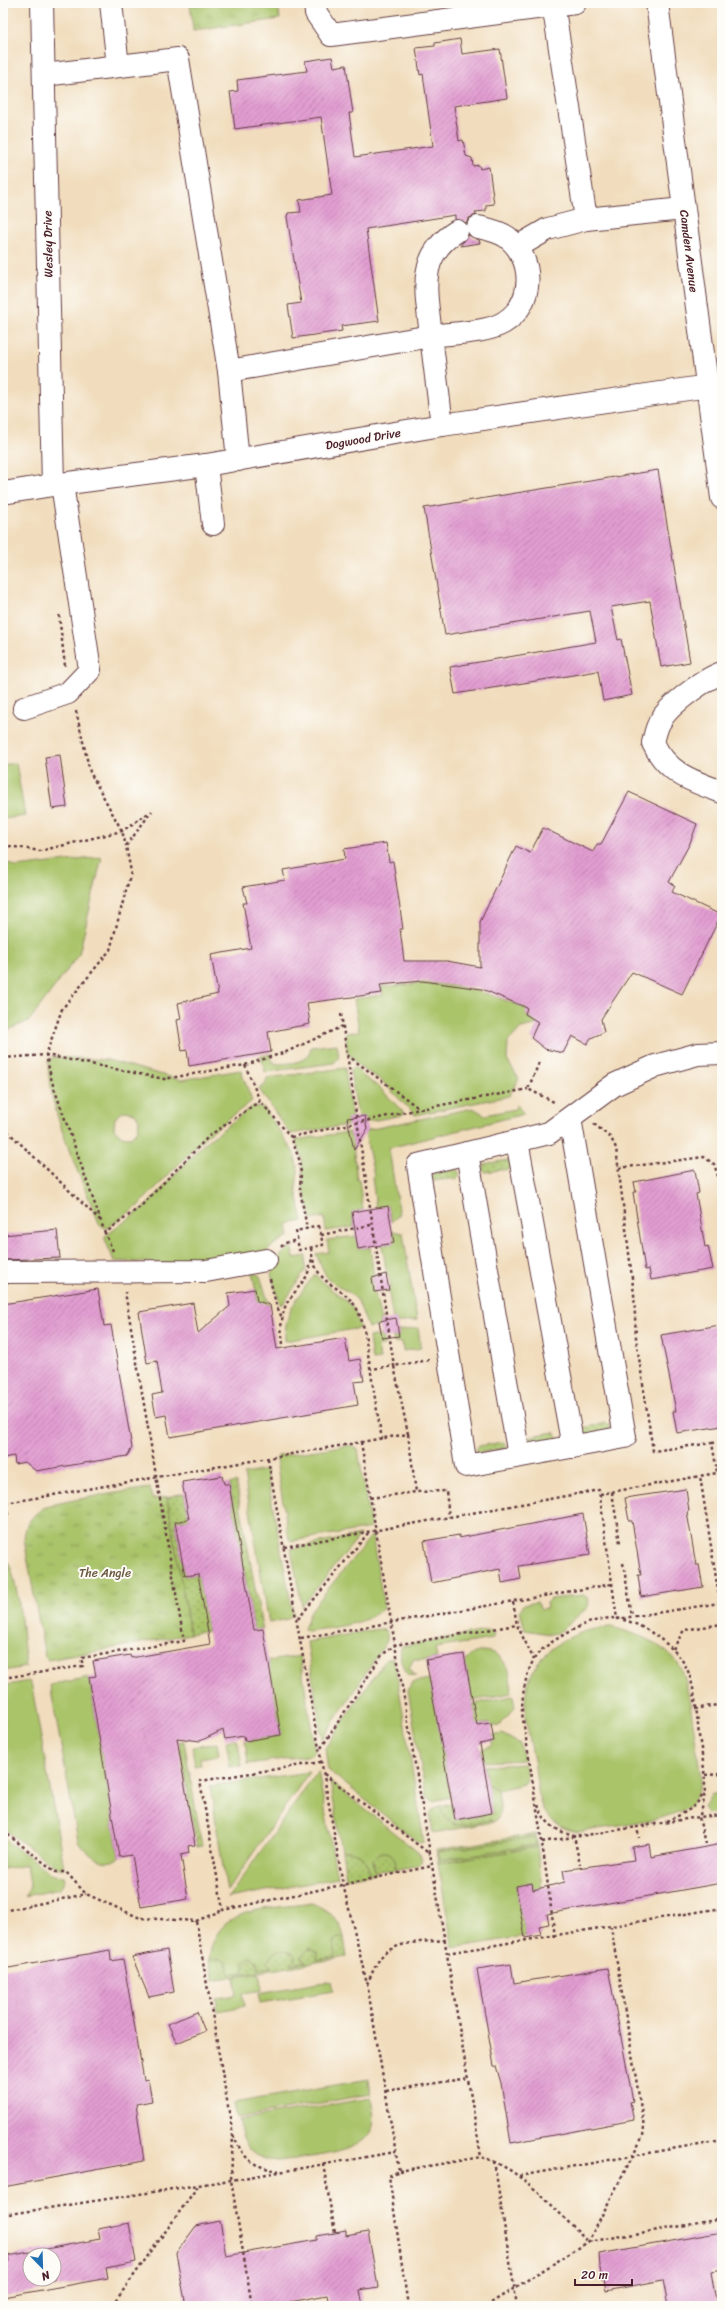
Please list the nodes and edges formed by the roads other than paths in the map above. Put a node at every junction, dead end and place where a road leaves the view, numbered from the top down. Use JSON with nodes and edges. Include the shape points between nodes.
{"nodes":[{"id":1,"x":42,"y":3,"type":"edge"},
{"id":2,"x":111,"y":3,"type":"edge"},
{"id":3,"x":315,"y":3,"type":"edge"},
{"id":4,"x":575,"y":3,"type":"edge"},
{"id":5,"x":657,"y":3,"type":"edge"},
{"id":6,"x":553,"y":4,"type":"edge"},
{"id":7,"x":118,"y":66,"type":"junction"},
{"id":8,"x":44,"y":75,"type":"junction"},
{"id":9,"x":683,"y":209,"type":"junction"},
{"id":10,"x":586,"y":219,"type":"junction"},
{"id":11,"x":517,"y":247,"type":"junction"},
{"id":12,"x":431,"y":336,"type":"junction"},
{"id":13,"x":229,"y":371,"type":"junction"},
{"id":14,"x":715,"y":385,"type":"edge"},
{"id":15,"x":442,"y":425,"type":"junction"},
{"id":16,"x":238,"y":460,"type":"junction"},
{"id":17,"x":206,"y":466,"type":"junction"},
{"id":18,"x":58,"y":484,"type":"junction"},
{"id":19,"x":3,"y":493,"type":"edge"},
{"id":20,"x":722,"y":498,"type":"edge"},
{"id":21,"x":213,"y":524,"type":"dead end"},
{"id":22,"x":722,"y":673,"type":"edge"},
{"id":23,"x":24,"y":708,"type":"dead end"},
{"id":24,"x":722,"y":792,"type":"edge"},
{"id":25,"x":719,"y":1055,"type":"edge"},
{"id":26,"x":573,"y":1115,"type":"junction"},
{"id":27,"x":518,"y":1141,"type":"junction"},
{"id":28,"x":467,"y":1153,"type":"junction"},
{"id":29,"x":266,"y":1260,"type":"road end"},
{"id":30,"x":3,"y":1272,"type":"edge"},
{"id":31,"x":573,"y":1447,"type":"junction"},
{"id":32,"x":519,"y":1456,"type":"junction"}],
"edges":[{"from":1,"to":8,"type":"street","name":"Wesley Drive"},
{"from":2,"to":7,"type":"street"},
{"from":3,"to":6,"type":"street","via":[[316,13],[331,35]]},
{"from":4,"to":6,"type":"street"},
{"from":5,"to":9,"type":"street","name":"Camden Avenue"},
{"from":6,"to":10,"type":"street"},
{"from":7,"to":8,"type":"street"},
{"from":7,"to":13,"type":"street","via":[[178,59]]},
{"from":8,"to":18,"type":"street","name":"Wesley Drive"},
{"from":9,"to":10,"type":"street"},
{"from":9,"to":14,"type":"street","name":"Camden Avenue"},
{"from":10,"to":11,"type":"street","via":[[548,229]]},
{"from":11,"to":12,"type":"street","via":[[525,259],[528,288],[515,314],[490,328]]},
{"from":11,"to":12,"type":"street","via":[[506,236],[491,230],[468,229],[446,238],[435,250],[428,264],[426,280]]},
{"from":12,"to":13,"type":"street"},
{"from":12,"to":15,"type":"street"},
{"from":13,"to":16,"type":"street"},
{"from":14,"to":15,"type":"street","name":"Dogwood Drive"},
{"from":14,"to":20,"type":"street","name":"Camden Avenue"},
{"from":15,"to":16,"type":"street","name":"Dogwood Drive"},
{"from":16,"to":17,"type":"street","name":"Dogwood Drive"},
{"from":17,"to":18,"type":"street","name":"Dogwood Drive"},
{"from":17,"to":21,"type":"street"},
{"from":18,"to":19,"type":"street","name":"Dogwood Drive"},
{"from":18,"to":23,"type":"street","name":"Wesley Drive","via":[[90,670],[68,693]]},
{"from":22,"to":24,"type":"street","via":[[680,700],[661,718],[653,743],[669,767],[690,780]]},
{"from":25,"to":26,"type":"street","via":[[698,1054],[655,1066],[614,1085]]},
{"from":26,"to":27,"type":"street","via":[[549,1133]]},
{"from":26,"to":31,"type":"street","via":[[625,1437]]},
{"from":27,"to":28,"type":"street"},
{"from":27,"to":31,"type":"street"},
{"from":28,"to":32,"type":"street"},
{"from":28,"to":32,"type":"street","via":[[418,1165],[466,1466]]},
{"from":29,"to":30,"type":"street","via":[[206,1271]]},
{"from":31,"to":32,"type":"street"}]}
